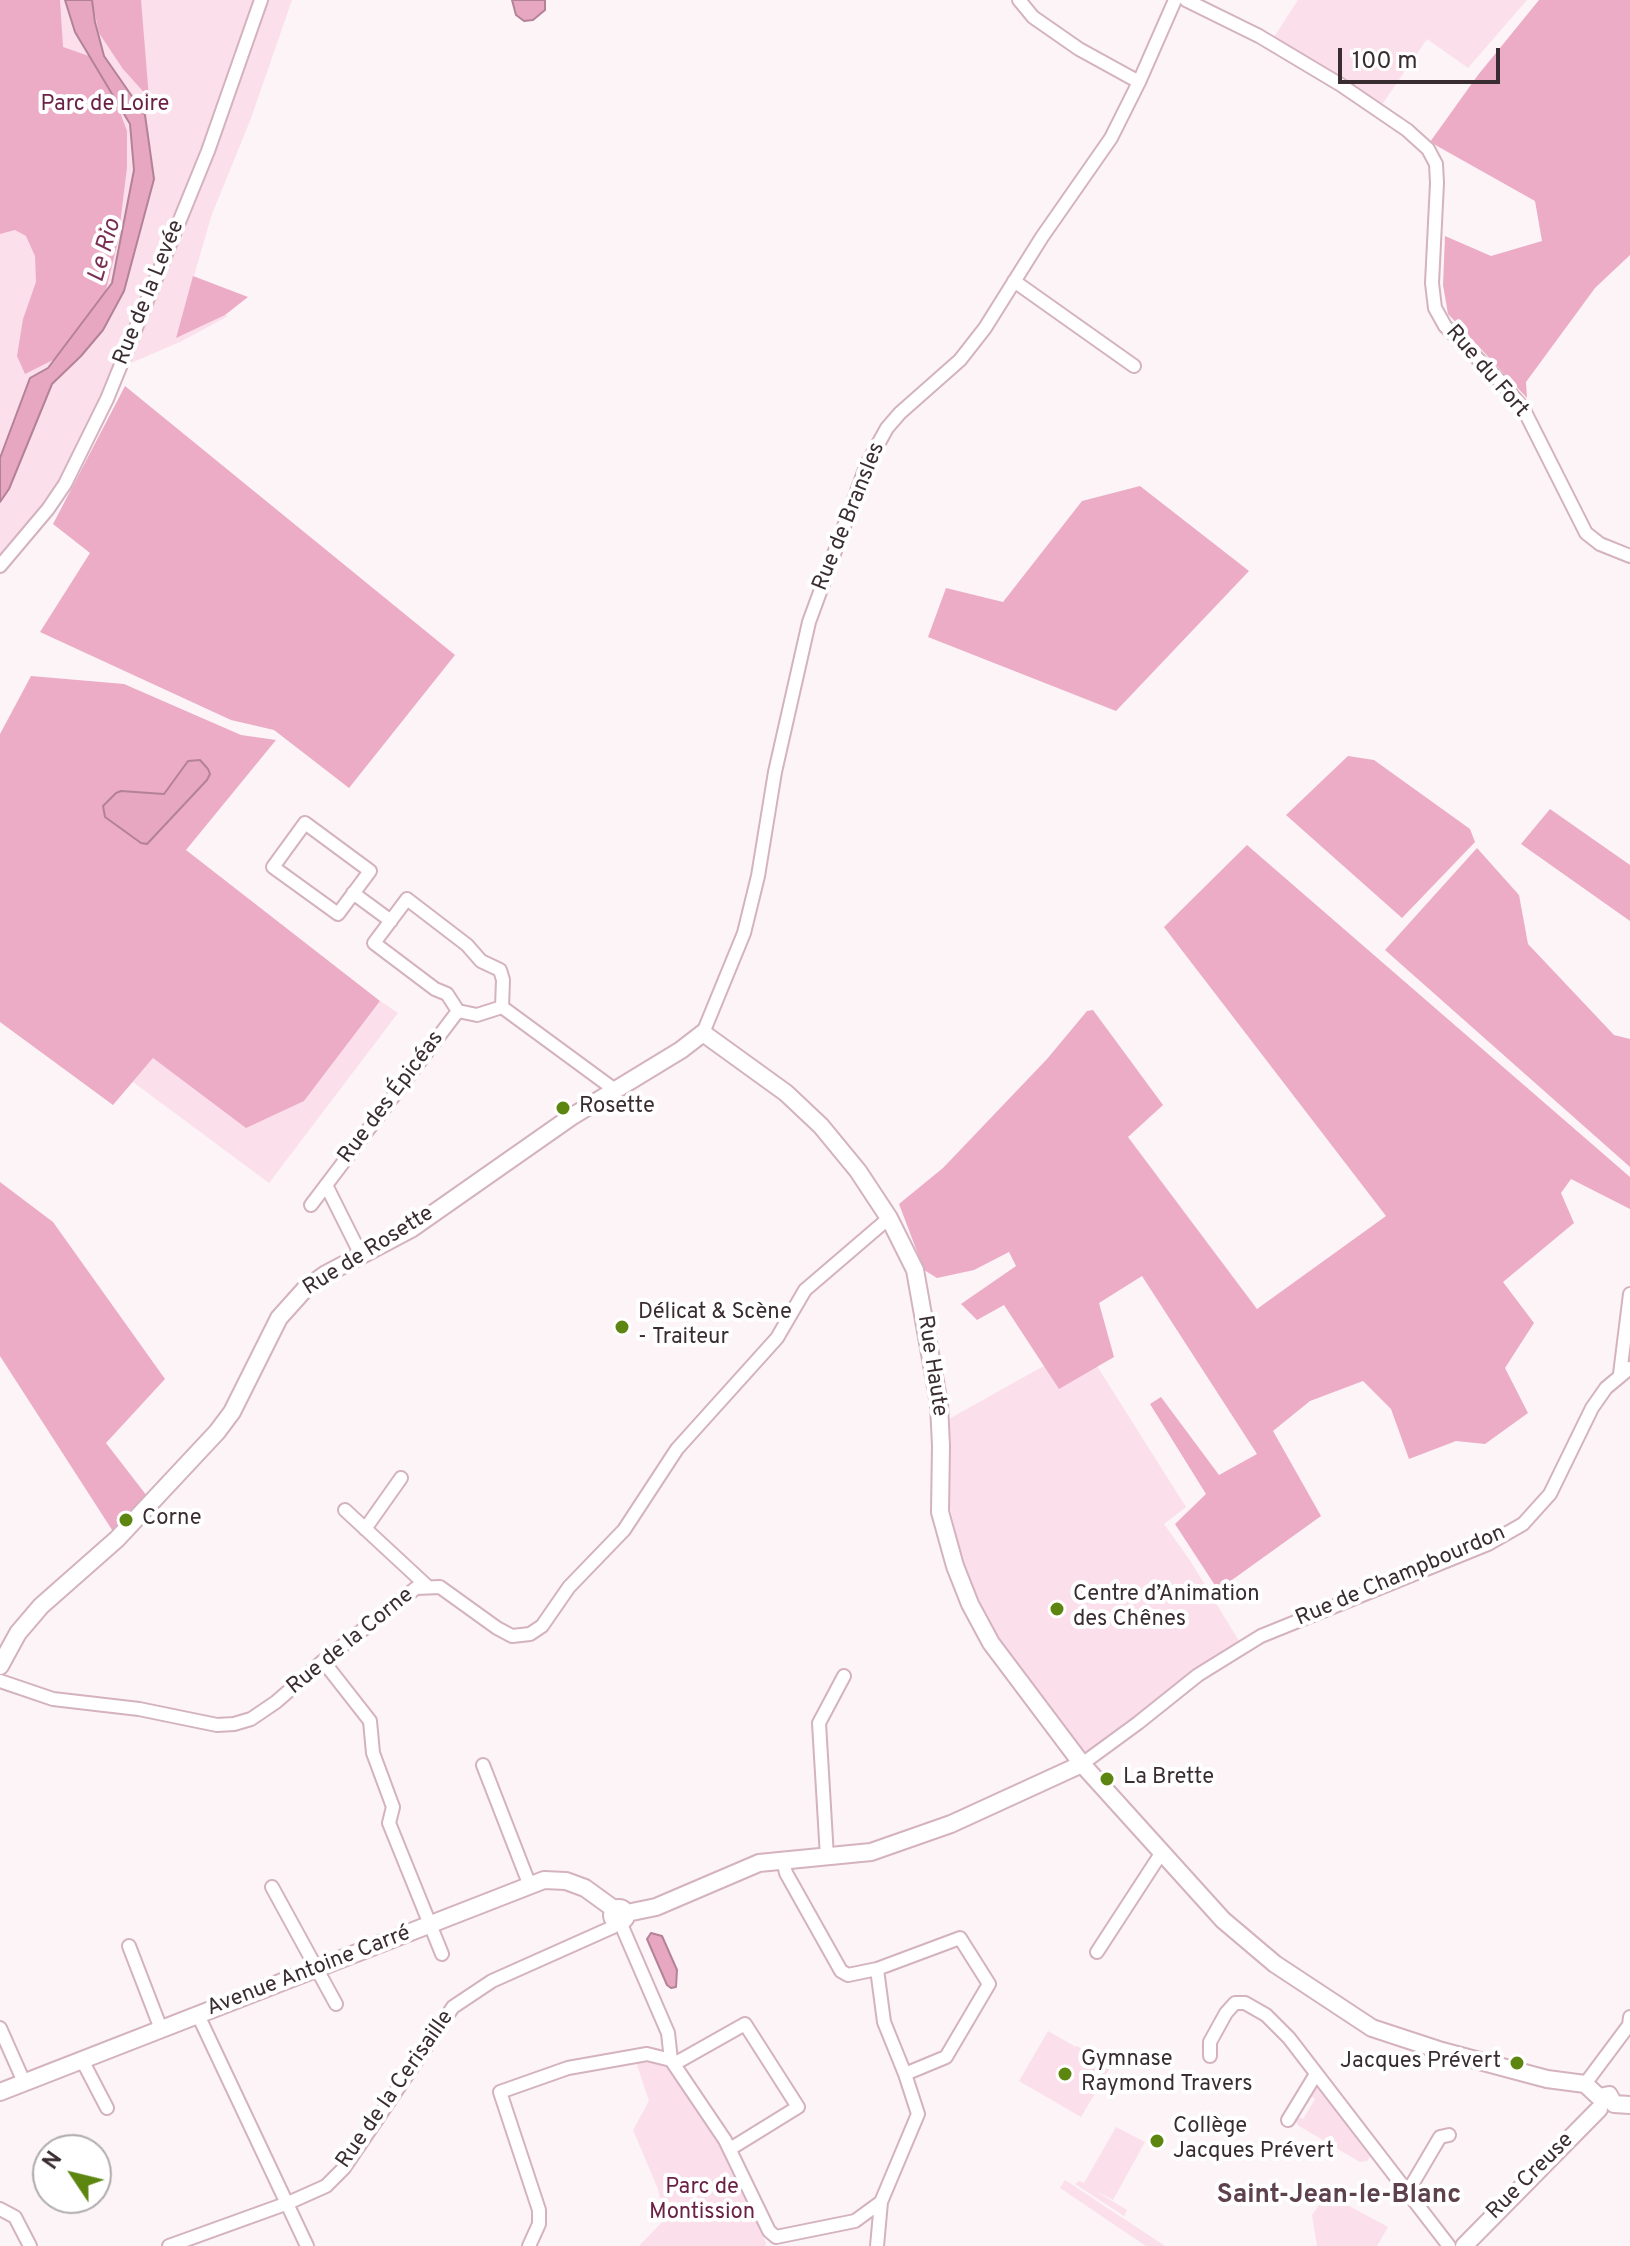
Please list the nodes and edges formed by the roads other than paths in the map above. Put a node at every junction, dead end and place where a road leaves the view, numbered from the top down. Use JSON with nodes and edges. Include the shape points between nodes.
{"nodes":[{"id":1,"x":261,"y":0,"type":"edge"},
{"id":2,"x":1019,"y":0,"type":"edge"},
{"id":3,"x":1175,"y":0,"type":"edge"},
{"id":4,"x":1186,"y":0,"type":"edge"},
{"id":5,"x":1139,"y":82,"type":"junction"},
{"id":6,"x":1014,"y":281,"type":"junction"},
{"id":7,"x":1134,"y":366,"type":"dead end"},
{"id":8,"x":1630,"y":556,"type":"edge"},
{"id":9,"x":0,"y":566,"type":"edge"},
{"id":10,"x":353,"y":893,"type":"junction"},
{"id":11,"x":391,"y":921,"type":"junction"},
{"id":12,"x":502,"y":1007,"type":"junction"},
{"id":13,"x":458,"y":1011,"type":"junction"},
{"id":14,"x":703,"y":1033,"type":"junction"},
{"id":15,"x":615,"y":1090,"type":"junction"},
{"id":16,"x":326,"y":1185,"type":"junction"},
{"id":17,"x":311,"y":1205,"type":"dead end"},
{"id":18,"x":889,"y":1218,"type":"junction"},
{"id":19,"x":361,"y":1255,"type":"junction"},
{"id":20,"x":1630,"y":1294,"type":"edge"},
{"id":21,"x":1625,"y":1371,"type":"edge"},
{"id":22,"x":401,"y":1478,"type":"dead end"},
{"id":23,"x":345,"y":1510,"type":"dead end"},
{"id":24,"x":365,"y":1529,"type":"junction"},
{"id":25,"x":427,"y":1586,"type":"junction"},
{"id":26,"x":323,"y":1661,"type":"junction"},
{"id":27,"x":0,"y":1666,"type":"edge"},
{"id":28,"x":844,"y":1676,"type":"dead end"},
{"id":29,"x":0,"y":1681,"type":"edge"},
{"id":30,"x":1082,"y":1764,"type":"junction"},
{"id":31,"x":483,"y":1765,"type":"dead end"},
{"id":32,"x":1162,"y":1852,"type":"junction"},
{"id":33,"x":827,"y":1857,"type":"junction"},
{"id":34,"x":783,"y":1860,"type":"junction"},
{"id":35,"x":530,"y":1886,"type":"junction"},
{"id":36,"x":272,"y":1887,"type":"dead end"},
{"id":37,"x":620,"y":1916,"type":"junction"},
{"id":38,"x":431,"y":1925,"type":"junction"},
{"id":39,"x":129,"y":1946,"type":"dead end"},
{"id":40,"x":1097,"y":1952,"type":"dead end"},
{"id":41,"x":442,"y":1954,"type":"dead end"},
{"id":42,"x":318,"y":1968,"type":"junction"},
{"id":43,"x":877,"y":1969,"type":"junction"},
{"id":44,"x":336,"y":2004,"type":"dead end"},
{"id":45,"x":198,"y":2015,"type":"junction"},
{"id":46,"x":1630,"y":2017,"type":"edge"},
{"id":47,"x":0,"y":2028,"type":"edge"},
{"id":48,"x":161,"y":2029,"type":"junction"},
{"id":49,"x":668,"y":2033,"type":"junction"},
{"id":50,"x":647,"y":2054,"type":"junction"},
{"id":51,"x":1210,"y":2056,"type":"dead end"},
{"id":52,"x":82,"y":2060,"type":"junction"},
{"id":53,"x":672,"y":2062,"type":"junction"},
{"id":54,"x":905,"y":2074,"type":"junction"},
{"id":55,"x":1316,"y":2074,"type":"junction"},
{"id":56,"x":24,"y":2082,"type":"junction"},
{"id":57,"x":1585,"y":2084,"type":"junction"},
{"id":58,"x":0,"y":2092,"type":"edge"},
{"id":59,"x":1610,"y":2104,"type":"edge"},
{"id":60,"x":107,"y":2108,"type":"dead end"},
{"id":61,"x":1288,"y":2120,"type":"dead end"},
{"id":62,"x":1449,"y":2135,"type":"dead end"},
{"id":63,"x":730,"y":2149,"type":"junction"},
{"id":64,"x":1407,"y":2193,"type":"junction"},
{"id":65,"x":881,"y":2202,"type":"junction"},
{"id":66,"x":288,"y":2203,"type":"junction"},
{"id":67,"x":0,"y":2209,"type":"edge"},
{"id":68,"x":855,"y":2221,"type":"junction"},
{"id":69,"x":877,"y":2242,"type":"edge"},
{"id":70,"x":30,"y":2246,"type":"edge"},
{"id":71,"x":169,"y":2246,"type":"edge"},
{"id":72,"x":307,"y":2246,"type":"edge"},
{"id":73,"x":529,"y":2246,"type":"edge"},
{"id":74,"x":1449,"y":2246,"type":"edge"},
{"id":75,"x":1464,"y":2246,"type":"edge"}],
"edges":[{"from":1,"to":9,"type":"street","name":"Rue de la Levée","via":[[208,151],[107,399],[65,484]]},
{"from":2,"to":5,"type":"street","via":[[1033,17],[1079,49]]},
{"from":3,"to":5,"type":"street","name":"Rue de Bransles"},
{"from":4,"to":8,"type":"street","name":"Rue du Fort","via":[[1341,85],[1428,149],[1437,183],[1435,308],[1445,326],[1523,408],[1586,533]]},
{"from":5,"to":6,"type":"street","name":"Rue de Bransles","via":[[1111,138]]},
{"from":6,"to":7,"type":"street"},
{"from":6,"to":14,"type":"street","name":"Rue de Bransles","via":[[960,360],[900,413],[867,464],[809,622],[748,919]]},
{"from":10,"to":10,"type":"street","via":[[370,871],[305,823],[273,867],[338,914]]},
{"from":10,"to":11,"type":"street"},
{"from":11,"to":12,"type":"street","via":[[407,899],[481,961],[500,970]]},
{"from":11,"to":13,"type":"street","name":"Rue des Épicéas","via":[[374,943],[447,994]]},
{"from":12,"to":13,"type":"street","name":"Rue des Épicéas","via":[[477,1015]]},
{"from":12,"to":15,"type":"street"},
{"from":13,"to":16,"type":"street","name":"Rue des Épicéas"},
{"from":14,"to":15,"type":"street","name":"Rue de Rosette"},
{"from":14,"to":18,"type":"street","name":"Rue Haute","via":[[786,1093],[821,1126]]},
{"from":15,"to":19,"type":"street","name":"Rue de Rosette","via":[[411,1229]]},
{"from":16,"to":17,"type":"street","name":"Rue des Épicéas"},
{"from":16,"to":19,"type":"street","name":"Rue des Épicéas"},
{"from":18,"to":25,"type":"street","name":"Rue de la Corne","via":[[805,1290],[777,1338],[677,1449],[624,1530],[569,1587],[542,1626],[512,1636],[440,1587]]},
{"from":18,"to":30,"type":"street","name":"Rue Haute","via":[[915,1270],[939,1404],[940,1512],[955,1566],[991,1643]]},
{"from":19,"to":27,"type":"street","name":"Rue de Rosette","via":[[326,1274],[291,1303],[217,1432],[117,1539],[41,1606]]},
{"from":20,"to":21,"type":"street","via":[[1623,1332]]},
{"from":21,"to":30,"type":"street","name":"Rue de Champbourdon","via":[[1592,1408],[1550,1494],[1523,1524],[1488,1544],[1261,1636],[1198,1675]]},
{"from":22,"to":24,"type":"street"},
{"from":23,"to":24,"type":"street"},
{"from":24,"to":25,"type":"street"},
{"from":25,"to":26,"type":"street","name":"Rue de la Corne","via":[[416,1588]]},
{"from":26,"to":29,"type":"street","name":"Rue de la Corne","via":[[261,1713],[234,1724],[53,1699]]},
{"from":26,"to":38,"type":"street","via":[[370,1721],[373,1753],[393,1807],[389,1823]]},
{"from":28,"to":33,"type":"street","via":[[819,1723]]},
{"from":30,"to":32,"type":"street","name":"Rue Haute"},
{"from":30,"to":33,"type":"street","name":"Rue de la Cerisaille","via":[[951,1824],[871,1852]]},
{"from":31,"to":35,"type":"street"},
{"from":32,"to":40,"type":"street"},
{"from":32,"to":57,"type":"street","name":"Rue Haute","via":[[1233,1929],[1275,1964],[1372,2028],[1551,2080]]},
{"from":33,"to":34,"type":"street","name":"Rue de la Cerisaille"},
{"from":34,"to":37,"type":"street","name":"Rue de la Cerisaille","via":[[759,1863],[656,1907]]},
{"from":34,"to":43,"type":"street","via":[[841,1971],[848,1975]]},
{"from":35,"to":37,"type":"street","name":"Avenue Antoine Carré","via":[[544,1880],[566,1881],[585,1888]]},
{"from":35,"to":38,"type":"street","name":"Avenue Antoine Carré"},
{"from":36,"to":42,"type":"street"},
{"from":37,"to":49,"type":"street"},
{"from":37,"to":66,"type":"street","name":"Rue de la Cerisaille","via":[[613,1927],[492,1981],[453,2007],[344,2168],[326,2186]]},
{"from":38,"to":41,"type":"street"},
{"from":38,"to":42,"type":"street","name":"Avenue Antoine Carré"},
{"from":39,"to":48,"type":"street"},
{"from":42,"to":44,"type":"street"},
{"from":42,"to":45,"type":"street","name":"Avenue Antoine Carré"},
{"from":43,"to":54,"type":"street","via":[[884,2022]]},
{"from":43,"to":54,"type":"street","via":[[960,1938],[989,1984],[946,2057]]},
{"from":45,"to":48,"type":"street","name":"Avenue Antoine Carré"},
{"from":45,"to":66,"type":"street"},
{"from":46,"to":57,"type":"street"},
{"from":47,"to":56,"type":"street"},
{"from":48,"to":52,"type":"street","name":"Avenue Antoine Carré"},
{"from":49,"to":50,"type":"street"},
{"from":49,"to":53,"type":"street"},
{"from":50,"to":53,"type":"street"},
{"from":50,"to":73,"type":"street","via":[[568,2068],[500,2092],[539,2210]]},
{"from":51,"to":55,"type":"street","via":[[1210,2042],[1226,2013],[1235,2003],[1245,2003],[1289,2038]]},
{"from":52,"to":56,"type":"street","name":"Avenue Antoine Carré"},
{"from":52,"to":60,"type":"street"},
{"from":53,"to":63,"type":"street"},
{"from":53,"to":63,"type":"street","via":[[745,2024],[798,2107]]},
{"from":54,"to":65,"type":"street","via":[[918,2114]]},
{"from":55,"to":61,"type":"street"},
{"from":55,"to":64,"type":"street"},
{"from":56,"to":58,"type":"street","name":"Avenue Antoine Carré"},
{"from":57,"to":59,"type":"street"},
{"from":59,"to":75,"type":"street","name":"Rue Creuse"},
{"from":62,"to":64,"type":"street","via":[[1440,2137]]},
{"from":63,"to":68,"type":"street","via":[[776,2237]]},
{"from":64,"to":74,"type":"street"},
{"from":65,"to":68,"type":"street"},
{"from":65,"to":69,"type":"street"},
{"from":66,"to":71,"type":"street","name":"Rue de la Cerisaille"},
{"from":66,"to":72,"type":"street"},
{"from":67,"to":70,"type":"street","via":[[15,2217]]},
{"from":68,"to":69,"type":"street"}]}
